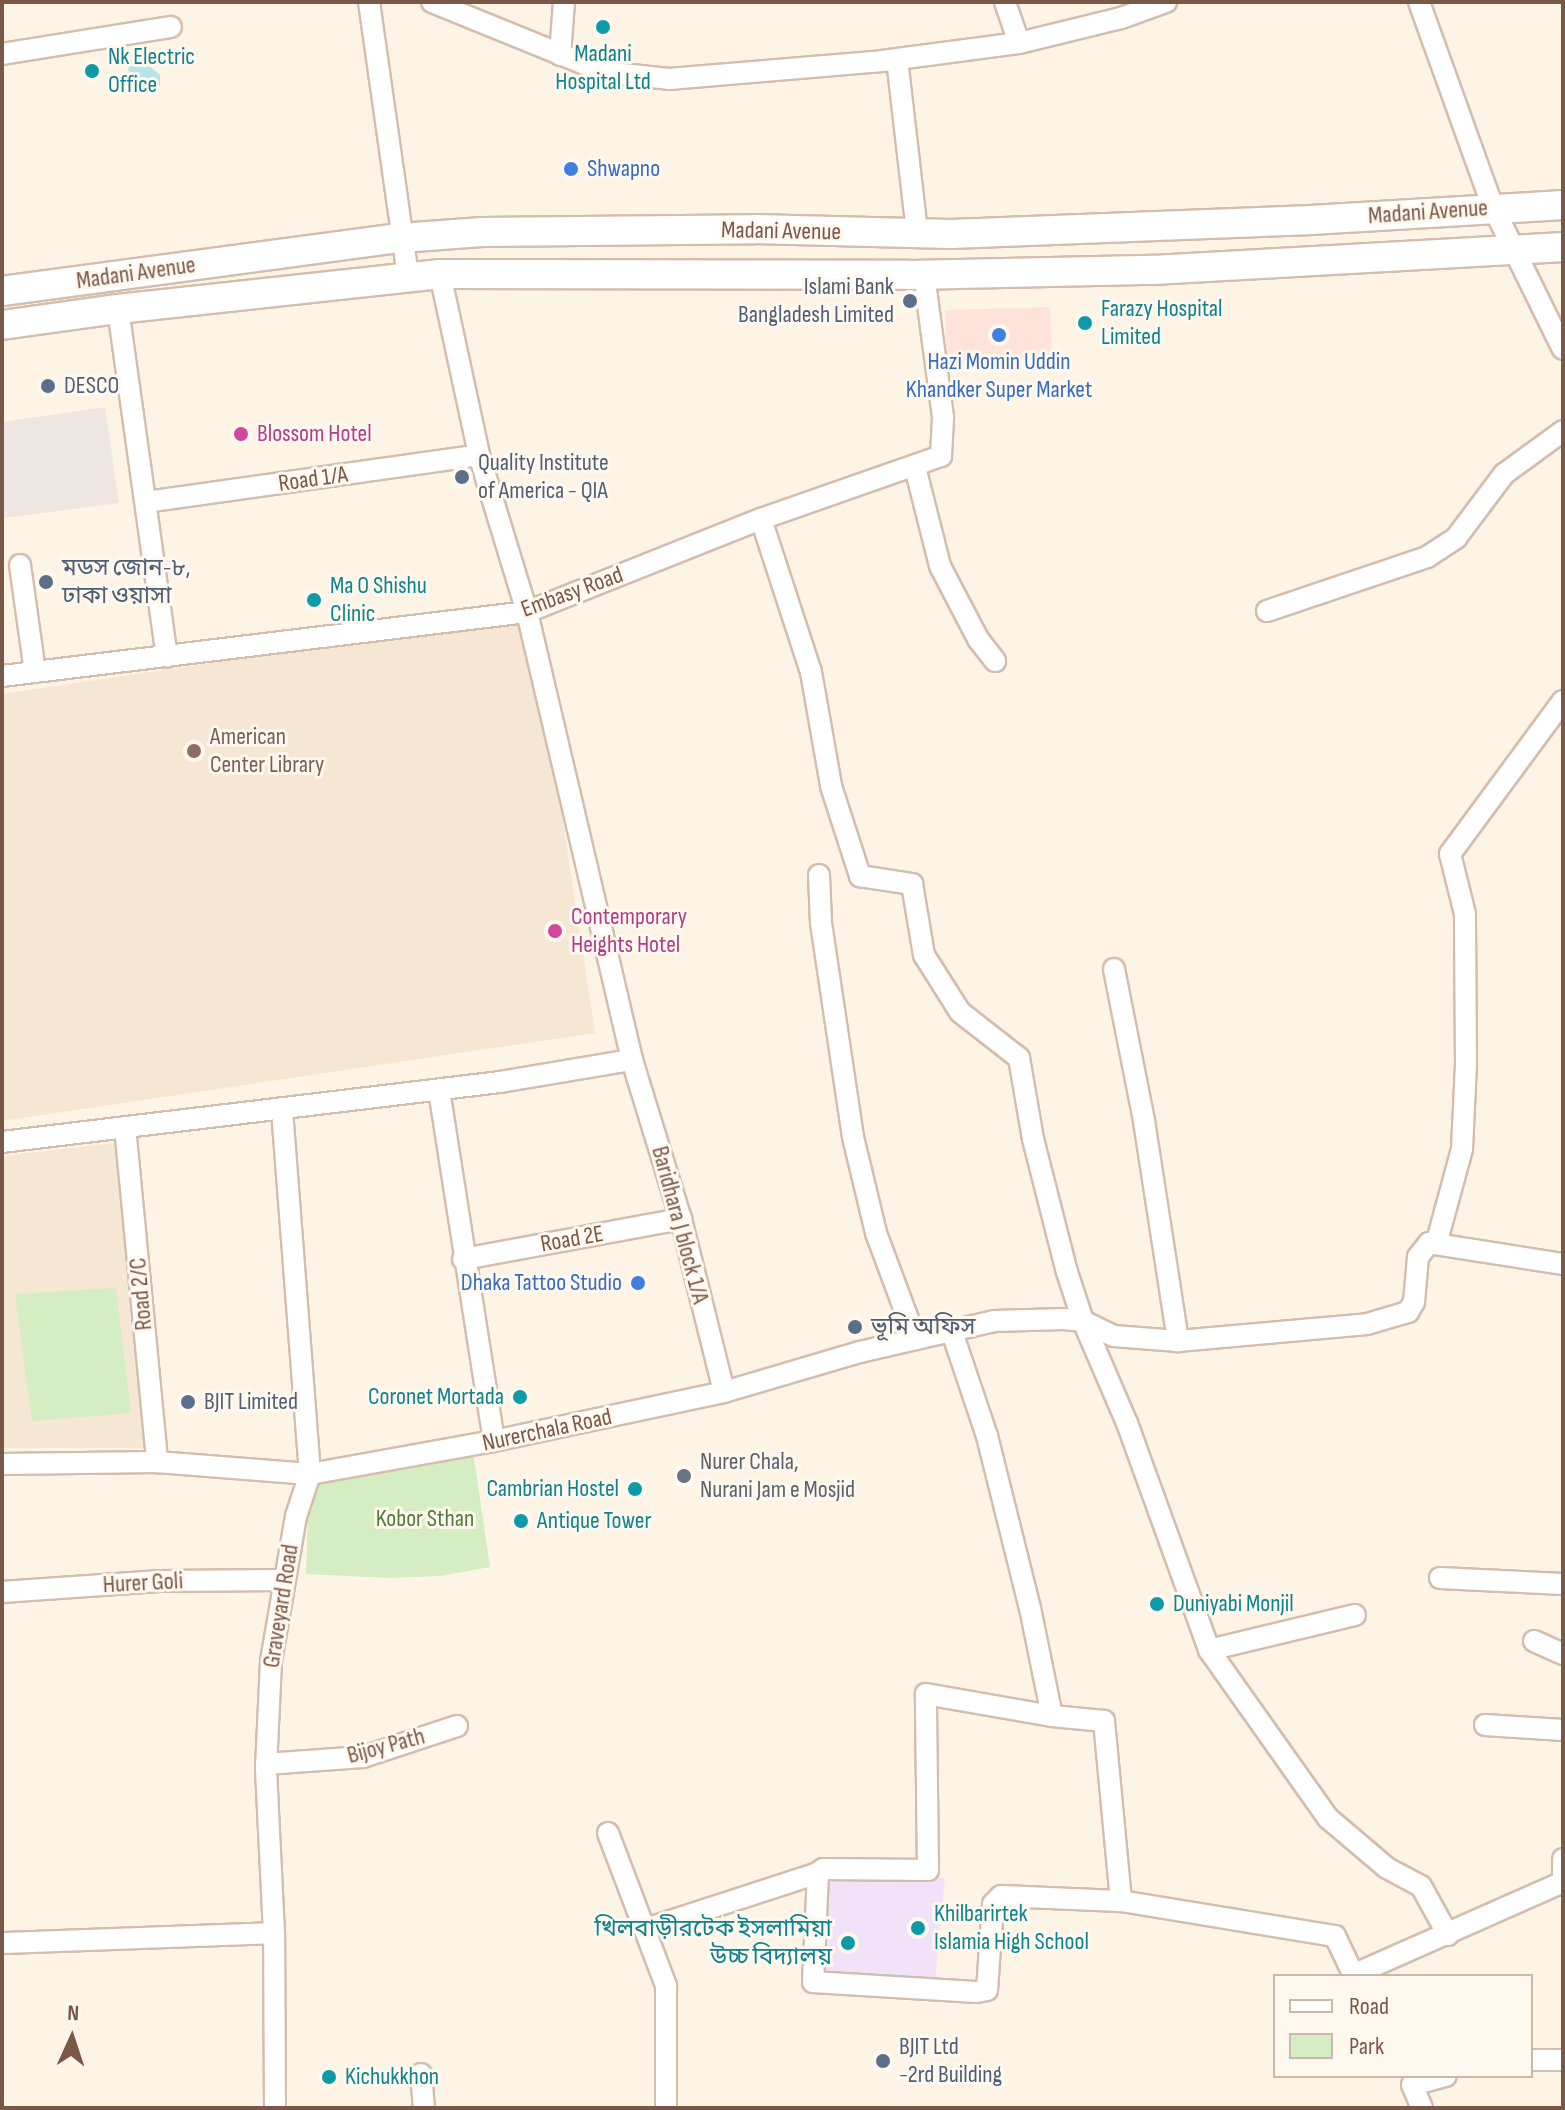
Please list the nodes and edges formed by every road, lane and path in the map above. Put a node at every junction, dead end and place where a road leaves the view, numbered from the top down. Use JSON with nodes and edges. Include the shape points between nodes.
{"nodes":[{"id":1,"x":369,"y":2,"type":"edge"},
{"id":2,"x":432,"y":2,"type":"edge"},
{"id":3,"x":564,"y":2,"type":"edge"},
{"id":4,"x":1005,"y":2,"type":"edge"},
{"id":5,"x":1166,"y":2,"type":"edge"},
{"id":6,"x":1419,"y":2,"type":"edge"},
{"id":7,"x":171,"y":27,"type":"dead end"},
{"id":8,"x":1019,"y":43,"type":"junction"},
{"id":9,"x":2,"y":54,"type":"edge"},
{"id":10,"x":560,"y":55,"type":"junction"},
{"id":11,"x":897,"y":59,"type":"junction"},
{"id":12,"x":1563,"y":205,"type":"edge"},
{"id":13,"x":1493,"y":207,"type":"junction"},
{"id":14,"x":917,"y":233,"type":"junction"},
{"id":15,"x":401,"y":238,"type":"junction"},
{"id":16,"x":1563,"y":247,"type":"edge"},
{"id":17,"x":1511,"y":248,"type":"junction"},
{"id":18,"x":440,"y":274,"type":"junction"},
{"id":19,"x":924,"y":275,"type":"junction"},
{"id":20,"x":408,"y":277,"type":"junction"},
{"id":21,"x":2,"y":291,"type":"edge"},
{"id":22,"x":118,"y":309,"type":"junction"},
{"id":23,"x":2,"y":325,"type":"edge"},
{"id":24,"x":1563,"y":349,"type":"edge"},
{"id":25,"x":1563,"y":431,"type":"edge"},
{"id":26,"x":479,"y":455,"type":"junction"},
{"id":27,"x":915,"y":467,"type":"junction"},
{"id":28,"x":146,"y":502,"type":"junction"},
{"id":29,"x":761,"y":519,"type":"junction"},
{"id":30,"x":20,"y":565,"type":"dead end"},
{"id":31,"x":1267,"y":611,"type":"dead end"},
{"id":32,"x":527,"y":612,"type":"junction"},
{"id":33,"x":167,"y":657,"type":"junction"},
{"id":34,"x":995,"y":661,"type":"dead end"},
{"id":35,"x":35,"y":672,"type":"junction"},
{"id":36,"x":2,"y":676,"type":"edge"},
{"id":37,"x":1563,"y":701,"type":"edge"},
{"id":38,"x":819,"y":875,"type":"dead end"},
{"id":39,"x":1114,"y":969,"type":"dead end"},
{"id":40,"x":632,"y":1060,"type":"junction"},
{"id":41,"x":439,"y":1090,"type":"junction"},
{"id":42,"x":282,"y":1108,"type":"junction"},
{"id":43,"x":125,"y":1127,"type":"junction"},
{"id":44,"x":2,"y":1142,"type":"edge"},
{"id":45,"x":681,"y":1219,"type":"junction"},
{"id":46,"x":1437,"y":1241,"type":"junction"},
{"id":47,"x":463,"y":1259,"type":"junction"},
{"id":48,"x":1563,"y":1264,"type":"edge"},
{"id":49,"x":1083,"y":1321,"type":"junction"},
{"id":50,"x":952,"y":1332,"type":"junction"},
{"id":51,"x":915,"y":1338,"type":"junction"},
{"id":52,"x":1178,"y":1341,"type":"junction"},
{"id":53,"x":724,"y":1392,"type":"junction"},
{"id":54,"x":494,"y":1441,"type":"junction"},
{"id":55,"x":157,"y":1462,"type":"junction"},
{"id":56,"x":2,"y":1464,"type":"edge"},
{"id":57,"x":310,"y":1474,"type":"junction"},
{"id":58,"x":1440,"y":1578,"type":"dead end"},
{"id":59,"x":284,"y":1580,"type":"junction"},
{"id":60,"x":1563,"y":1584,"type":"edge"},
{"id":61,"x":2,"y":1592,"type":"edge"},
{"id":62,"x":1355,"y":1615,"type":"dead end"},
{"id":63,"x":1534,"y":1641,"type":"dead end"},
{"id":64,"x":1209,"y":1650,"type":"junction"},
{"id":65,"x":1563,"y":1654,"type":"edge"},
{"id":66,"x":1052,"y":1716,"type":"junction"},
{"id":67,"x":1485,"y":1725,"type":"dead end"},
{"id":68,"x":457,"y":1726,"type":"dead end"},
{"id":69,"x":1563,"y":1730,"type":"edge"},
{"id":70,"x":266,"y":1764,"type":"junction"},
{"id":71,"x":608,"y":1833,"type":"dead end"},
{"id":72,"x":1563,"y":1859,"type":"edge"},
{"id":73,"x":818,"y":1873,"type":"junction"},
{"id":74,"x":1562,"y":1883,"type":"edge"},
{"id":75,"x":1121,"y":1901,"type":"junction"},
{"id":76,"x":646,"y":1929,"type":"junction"},
{"id":77,"x":274,"y":1933,"type":"junction"},
{"id":78,"x":1448,"y":1935,"type":"junction"},
{"id":79,"x":2,"y":1943,"type":"edge"},
{"id":80,"x":1353,"y":1974,"type":"edge"},
{"id":81,"x":1355,"y":1974,"type":"edge"},
{"id":82,"x":1533,"y":2060,"type":"edge"},
{"id":83,"x":1563,"y":2060,"type":"edge"},
{"id":84,"x":421,"y":2074,"type":"dead end"},
{"id":85,"x":1409,"y":2080,"type":"edge"},
{"id":86,"x":275,"y":2108,"type":"edge"},
{"id":87,"x":424,"y":2108,"type":"edge"},
{"id":88,"x":666,"y":2108,"type":"edge"},
{"id":89,"x":1422,"y":2108,"type":"edge"}],
"edges":[{"from":1,"to":15,"type":"street"},
{"from":2,"to":10,"type":"street"},
{"from":3,"to":10,"type":"street"},
{"from":4,"to":8,"type":"street"},
{"from":5,"to":8,"type":"street"},
{"from":6,"to":13,"type":"street"},
{"from":7,"to":9,"type":"street"},
{"from":8,"to":11,"type":"street"},
{"from":10,"to":11,"type":"street","via":[[604,72],[669,79]]},
{"from":11,"to":14,"type":"street"},
{"from":12,"to":13,"type":"main road","name":"Madani Avenue"},
{"from":13,"to":14,"type":"main road","name":"Madani Avenue","via":[[1312,220]]},
{"from":13,"to":17,"type":"street"},
{"from":14,"to":15,"type":"main road","name":"Madani Avenue","via":[[610,229]]},
{"from":15,"to":20,"type":"street"},
{"from":15,"to":21,"type":"main road","name":"Madani Avenue"},
{"from":16,"to":17,"type":"main road","name":"Madani Avenue"},
{"from":17,"to":19,"type":"main road","name":"Madani Avenue","via":[[1284,264]]},
{"from":17,"to":24,"type":"street"},
{"from":18,"to":19,"type":"main road","name":"Madani Avenue"},
{"from":18,"to":20,"type":"main road","name":"Madani Avenue"},
{"from":18,"to":26,"type":"street","name":"Baridhara J block 1/A"},
{"from":19,"to":27,"type":"street","name":"Embasy Road","via":[[943,417],[941,456]]},
{"from":20,"to":22,"type":"main road","name":"Madani Avenue"},
{"from":22,"to":23,"type":"main road","name":"Madani Avenue"},
{"from":22,"to":28,"type":"street"},
{"from":25,"to":31,"type":"street","via":[[1504,474],[1456,538],[1427,557]]},
{"from":26,"to":28,"type":"street","name":"Road 1/A"},
{"from":26,"to":32,"type":"street","name":"Baridhara J block 1/A"},
{"from":27,"to":29,"type":"street","name":"Embasy Road"},
{"from":27,"to":34,"type":"street","via":[[940,566]]},
{"from":28,"to":33,"type":"street"},
{"from":29,"to":32,"type":"street","name":"Embasy Road"},
{"from":29,"to":49,"type":"street","via":[[811,672],[831,786],[860,876],[912,884],[924,955],[960,1012],[1019,1058],[1044,1188]]},
{"from":30,"to":35,"type":"street"},
{"from":32,"to":33,"type":"street","name":"Embasy Road"},
{"from":32,"to":40,"type":"street","name":"Baridhara J block 1/A"},
{"from":33,"to":35,"type":"street","name":"Embasy Road"},
{"from":35,"to":36,"type":"street","name":"Embasy Road"},
{"from":37,"to":46,"type":"street","via":[[1450,854],[1465,914],[1466,1065],[1462,1149]]},
{"from":38,"to":51,"type":"street","via":[[821,923],[853,1137],[876,1233]]},
{"from":39,"to":52,"type":"street"},
{"from":40,"to":41,"type":"street"},
{"from":40,"to":45,"type":"street","name":"Baridhara J block 1/A"},
{"from":41,"to":42,"type":"street"},
{"from":41,"to":47,"type":"street"},
{"from":42,"to":43,"type":"street"},
{"from":42,"to":57,"type":"street","name":"Graveyard Road"},
{"from":43,"to":44,"type":"street"},
{"from":43,"to":55,"type":"street","name":"Road 2/C"},
{"from":45,"to":47,"type":"street","name":"Road 2E"},
{"from":45,"to":53,"type":"street","name":"Baridhara J block 1/A"},
{"from":46,"to":48,"type":"street"},
{"from":46,"to":52,"type":"street","name":"Nurerchala Road","via":[[1422,1248],[1414,1302],[1396,1318]]},
{"from":47,"to":54,"type":"street"},
{"from":49,"to":50,"type":"street","name":"Nurerchala Road","via":[[1035,1317]]},
{"from":49,"to":52,"type":"street","name":"Nurerchala Road","via":[[1114,1336]]},
{"from":49,"to":64,"type":"street","via":[[1116,1395]]},
{"from":50,"to":51,"type":"street","name":"Nurerchala Road"},
{"from":50,"to":66,"type":"street","via":[[987,1436]]},
{"from":51,"to":53,"type":"street","name":"Nurerchala Road"},
{"from":53,"to":54,"type":"street","name":"Nurerchala Road"},
{"from":54,"to":57,"type":"street","name":"Nurerchala Road"},
{"from":55,"to":56,"type":"street","name":"Nurerchala Road"},
{"from":55,"to":57,"type":"street","name":"Nurerchala Road"},
{"from":57,"to":59,"type":"street","name":"Graveyard Road"},
{"from":58,"to":60,"type":"street"},
{"from":59,"to":61,"type":"street","name":"Hurer Goli","via":[[160,1581]]},
{"from":59,"to":70,"type":"street","name":"Graveyard Road","via":[[271,1661]]},
{"from":62,"to":64,"type":"street"},
{"from":63,"to":65,"type":"street"},
{"from":64,"to":78,"type":"street","via":[[1328,1818],[1387,1868],[1421,1886]]},
{"from":66,"to":73,"type":"street","via":[[926,1694],[928,1870]]},
{"from":66,"to":75,"type":"street","via":[[1104,1721]]},
{"from":67,"to":69,"type":"street"},
{"from":68,"to":70,"type":"street","name":"Bijoy Path","via":[[363,1757]]},
{"from":70,"to":77,"type":"street","name":"Graveyard Road"},
{"from":71,"to":76,"type":"street"},
{"from":72,"to":74,"type":"street"},
{"from":73,"to":75,"type":"street","via":[[813,1982],[987,1990],[993,1904],[1001,1896]]},
{"from":73,"to":76,"type":"street"},
{"from":74,"to":78,"type":"street"},
{"from":75,"to":80,"type":"street","via":[[1335,1936]]},
{"from":76,"to":88,"type":"street","via":[[666,1986]]},
{"from":77,"to":79,"type":"street"},
{"from":77,"to":86,"type":"street","name":"Graveyard Road"},
{"from":78,"to":81,"type":"street"},
{"from":82,"to":83,"type":"street"},
{"from":84,"to":87,"type":"street"},
{"from":85,"to":89,"type":"street"}]}
